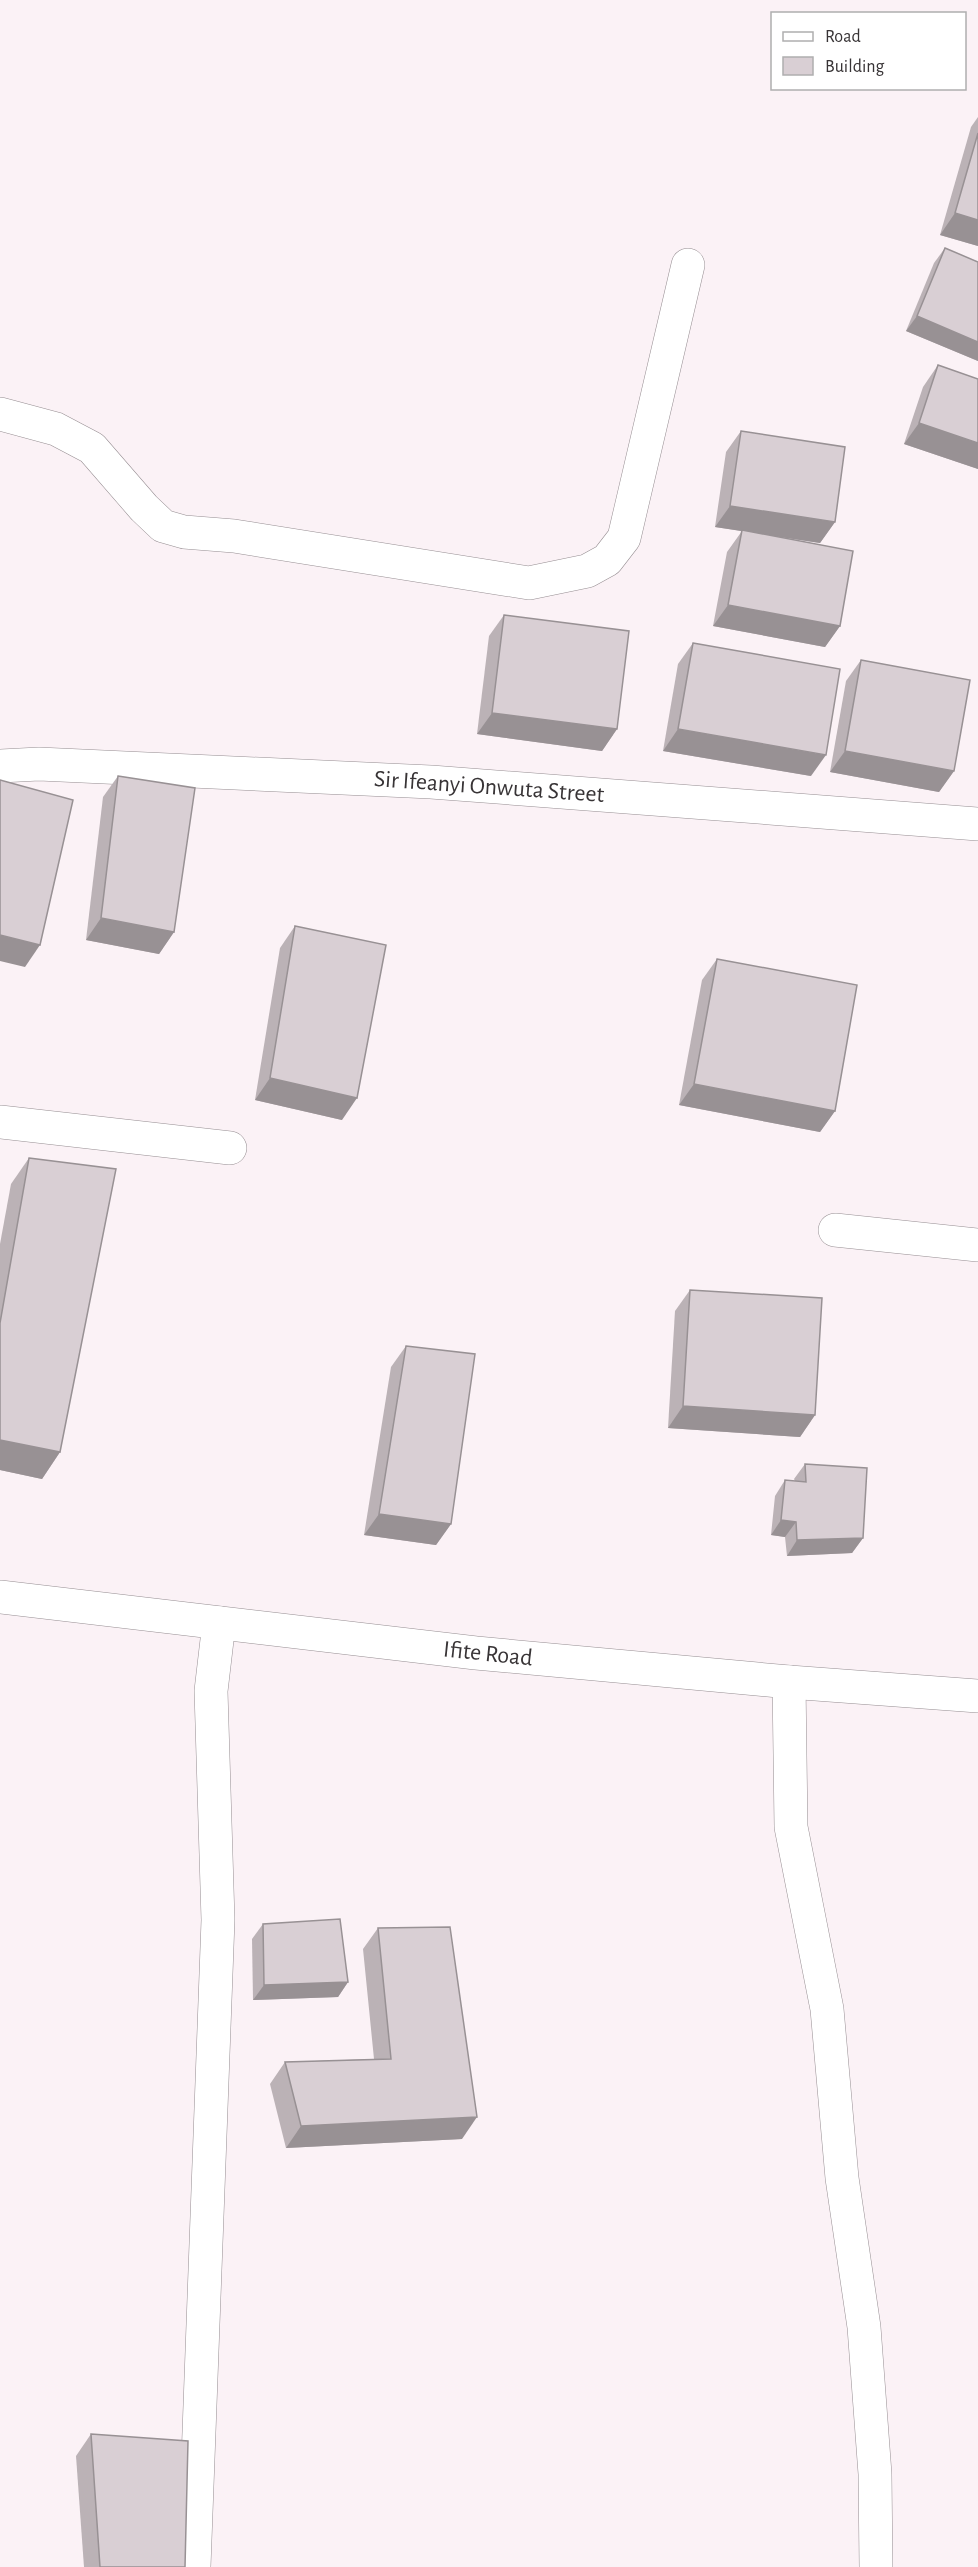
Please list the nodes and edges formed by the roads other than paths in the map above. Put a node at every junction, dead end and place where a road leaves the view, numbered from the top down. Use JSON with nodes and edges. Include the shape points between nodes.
{"nodes":[{"id":1,"x":688,"y":265,"type":"dead end"},
{"id":2,"x":0,"y":414,"type":"edge"},
{"id":3,"x":0,"y":766,"type":"edge"},
{"id":4,"x":978,"y":824,"type":"edge"},
{"id":5,"x":0,"y":1122,"type":"edge"},
{"id":6,"x":230,"y":1148,"type":"dead end"},
{"id":7,"x":835,"y":1230,"type":"dead end"},
{"id":8,"x":978,"y":1245,"type":"edge"},
{"id":9,"x":0,"y":1598,"type":"edge"},
{"id":10,"x":219,"y":1623,"type":"junction"},
{"id":11,"x":789,"y":1682,"type":"junction"},
{"id":12,"x":978,"y":1696,"type":"edge"},
{"id":13,"x":194,"y":2567,"type":"edge"},
{"id":14,"x":876,"y":2567,"type":"edge"}],
"edges":[{"from":1,"to":2,"type":"street","via":[[624,538],[607,560],[588,572],[530,583],[234,536],[183,532],[163,526],[92,448],[56,429]]},
{"from":3,"to":4,"type":"street","name":"Sir Ifeanyi Onwuta Street","via":[[39,764],[431,782]]},
{"from":5,"to":6,"type":"street"},
{"from":7,"to":8,"type":"street"},
{"from":9,"to":10,"type":"street","name":"Ifite Road"},
{"from":10,"to":11,"type":"street","name":"Ifite Road","via":[[476,1653]]},
{"from":10,"to":13,"type":"street","via":[[211,1691],[218,1920]]},
{"from":11,"to":12,"type":"street","name":"Ifite Road"},
{"from":11,"to":14,"type":"street","via":[[791,1827],[827,2009],[842,2178],[864,2327],[875,2474]]}]}
